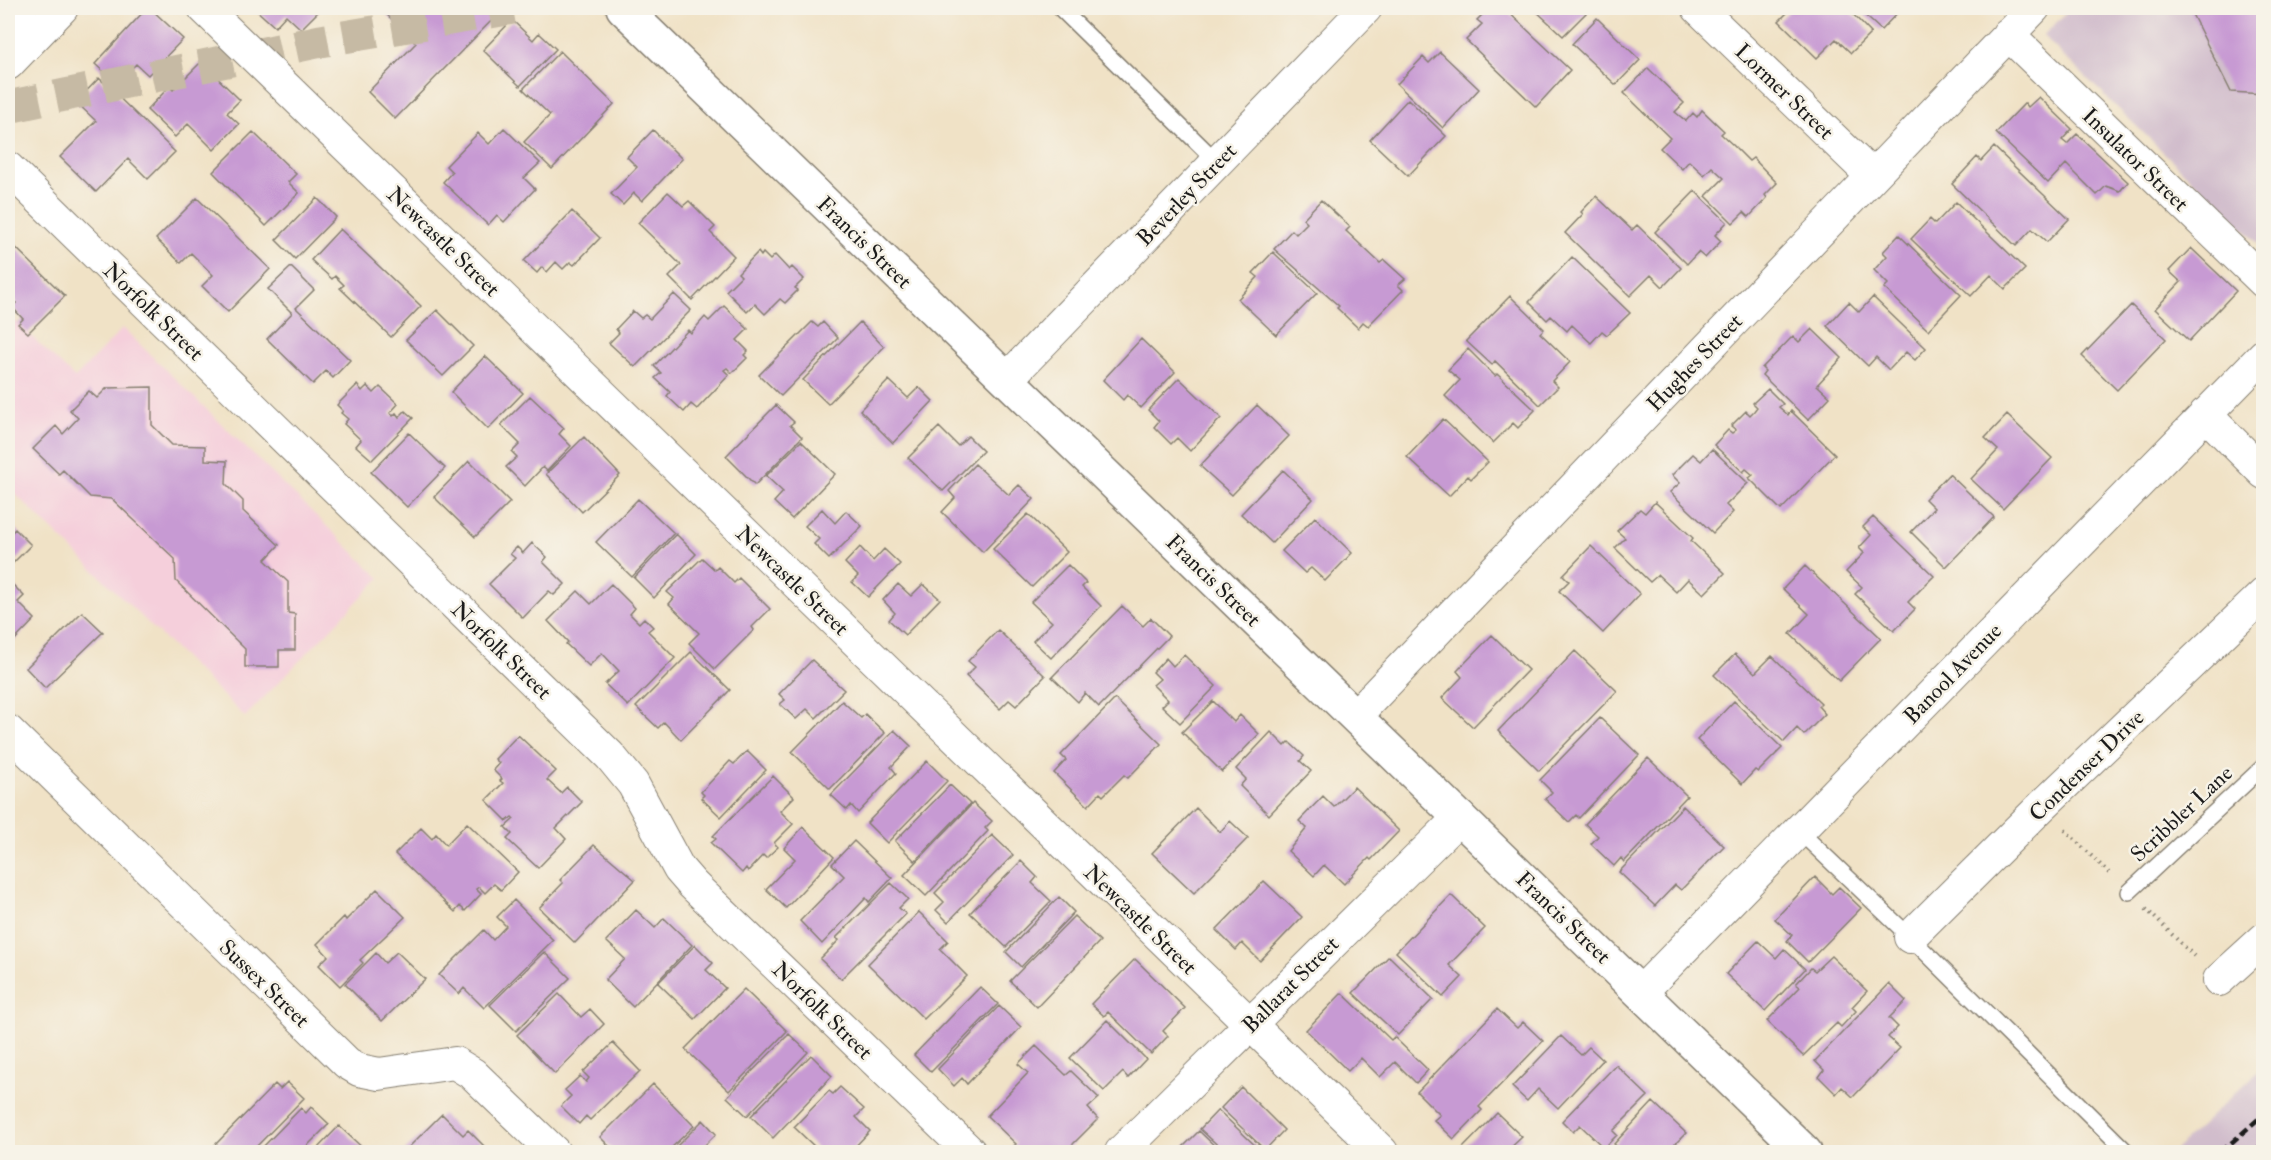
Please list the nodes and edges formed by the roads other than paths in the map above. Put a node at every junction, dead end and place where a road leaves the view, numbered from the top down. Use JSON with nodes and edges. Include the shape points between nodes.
{"nodes":[{"id":1,"x":21,"y":8,"type":"edge"},
{"id":2,"x":62,"y":8,"type":"edge"},
{"id":3,"x":204,"y":8,"type":"edge"},
{"id":4,"x":623,"y":8,"type":"edge"},
{"id":5,"x":1060,"y":8,"type":"edge"},
{"id":6,"x":1366,"y":8,"type":"edge"},
{"id":7,"x":1698,"y":8,"type":"edge"},
{"id":8,"x":2034,"y":8,"type":"edge"},
{"id":9,"x":8,"y":21,"type":"edge"},
{"id":10,"x":2008,"y":34,"type":"junction"},
{"id":11,"x":8,"y":64,"type":"edge"},
{"id":12,"x":1217,"y":162,"type":"junction"},
{"id":13,"x":8,"y":168,"type":"edge"},
{"id":14,"x":1872,"y":176,"type":"junction"},
{"id":15,"x":2264,"y":282,"type":"edge"},
{"id":16,"x":2264,"y":355,"type":"edge"},
{"id":17,"x":1006,"y":380,"type":"junction"},
{"id":18,"x":2205,"y":414,"type":"junction"},
{"id":19,"x":2264,"y":473,"type":"edge"},
{"id":20,"x":2264,"y":594,"type":"edge"},
{"id":21,"x":1354,"y":716,"type":"junction"},
{"id":22,"x":8,"y":731,"type":"edge"},
{"id":23,"x":2264,"y":766,"type":"edge"},
{"id":24,"x":1460,"y":817,"type":"junction"},
{"id":25,"x":1798,"y":830,"type":"junction"},
{"id":26,"x":2129,"y":892,"type":"dead end"},
{"id":27,"x":1910,"y":937,"type":"junction"},
{"id":28,"x":2264,"y":939,"type":"edge"},
{"id":29,"x":2219,"y":980,"type":"dead end"},
{"id":30,"x":1641,"y":992,"type":"junction"},
{"id":31,"x":1249,"y":1024,"type":"junction"},
{"id":32,"x":554,"y":1152,"type":"edge"},
{"id":33,"x":970,"y":1152,"type":"edge"},
{"id":34,"x":1121,"y":1152,"type":"edge"},
{"id":35,"x":1382,"y":1152,"type":"edge"},
{"id":36,"x":1805,"y":1152,"type":"edge"},
{"id":37,"x":2127,"y":1152,"type":"edge"}],
"edges":[{"from":1,"to":9,"type":"street"},
{"from":2,"to":11,"type":"street"},
{"from":3,"to":31,"type":"street","name":"Newcastle Street"},
{"from":4,"to":17,"type":"main road","name":"Francis Street"},
{"from":5,"to":12,"type":"lane"},
{"from":6,"to":12,"type":"street","name":"Beverley Street"},
{"from":7,"to":14,"type":"street","name":"Lormer Street"},
{"from":8,"to":10,"type":"street","name":"Hughes Street"},
{"from":10,"to":14,"type":"street","name":"Hughes Street"},
{"from":10,"to":15,"type":"street","name":"Insulator Street"},
{"from":12,"to":17,"type":"street","name":"Beverley Street"},
{"from":13,"to":33,"type":"street","name":"Norfolk Street","via":[[610,756],[633,784],[679,869],[692,885]]},
{"from":14,"to":21,"type":"street","name":"Hughes Street"},
{"from":16,"to":18,"type":"street","name":"Banool Avenue"},
{"from":17,"to":21,"type":"main road","name":"Francis Street"},
{"from":18,"to":19,"type":"street"},
{"from":18,"to":25,"type":"street","name":"Banool Avenue"},
{"from":20,"to":27,"type":"street","name":"Condenser Drive"},
{"from":21,"to":24,"type":"main road","name":"Francis Street"},
{"from":22,"to":32,"type":"street","name":"Sussex Street","via":[[347,1063],[379,1074],[454,1063],[463,1066]]},
{"from":23,"to":26,"type":"lane","name":"Scribbler Lane"},
{"from":24,"to":30,"type":"main road","name":"Francis Street"},
{"from":24,"to":31,"type":"street","name":"Ballarat Street"},
{"from":25,"to":27,"type":"lane"},
{"from":25,"to":30,"type":"street","name":"Banool Avenue"},
{"from":27,"to":37,"type":"lane"},
{"from":28,"to":29,"type":"street"},
{"from":30,"to":36,"type":"main road","name":"Francis Street"},
{"from":31,"to":34,"type":"street","name":"Ballarat Street"},
{"from":31,"to":35,"type":"street","name":"Newcastle Street"}]}
